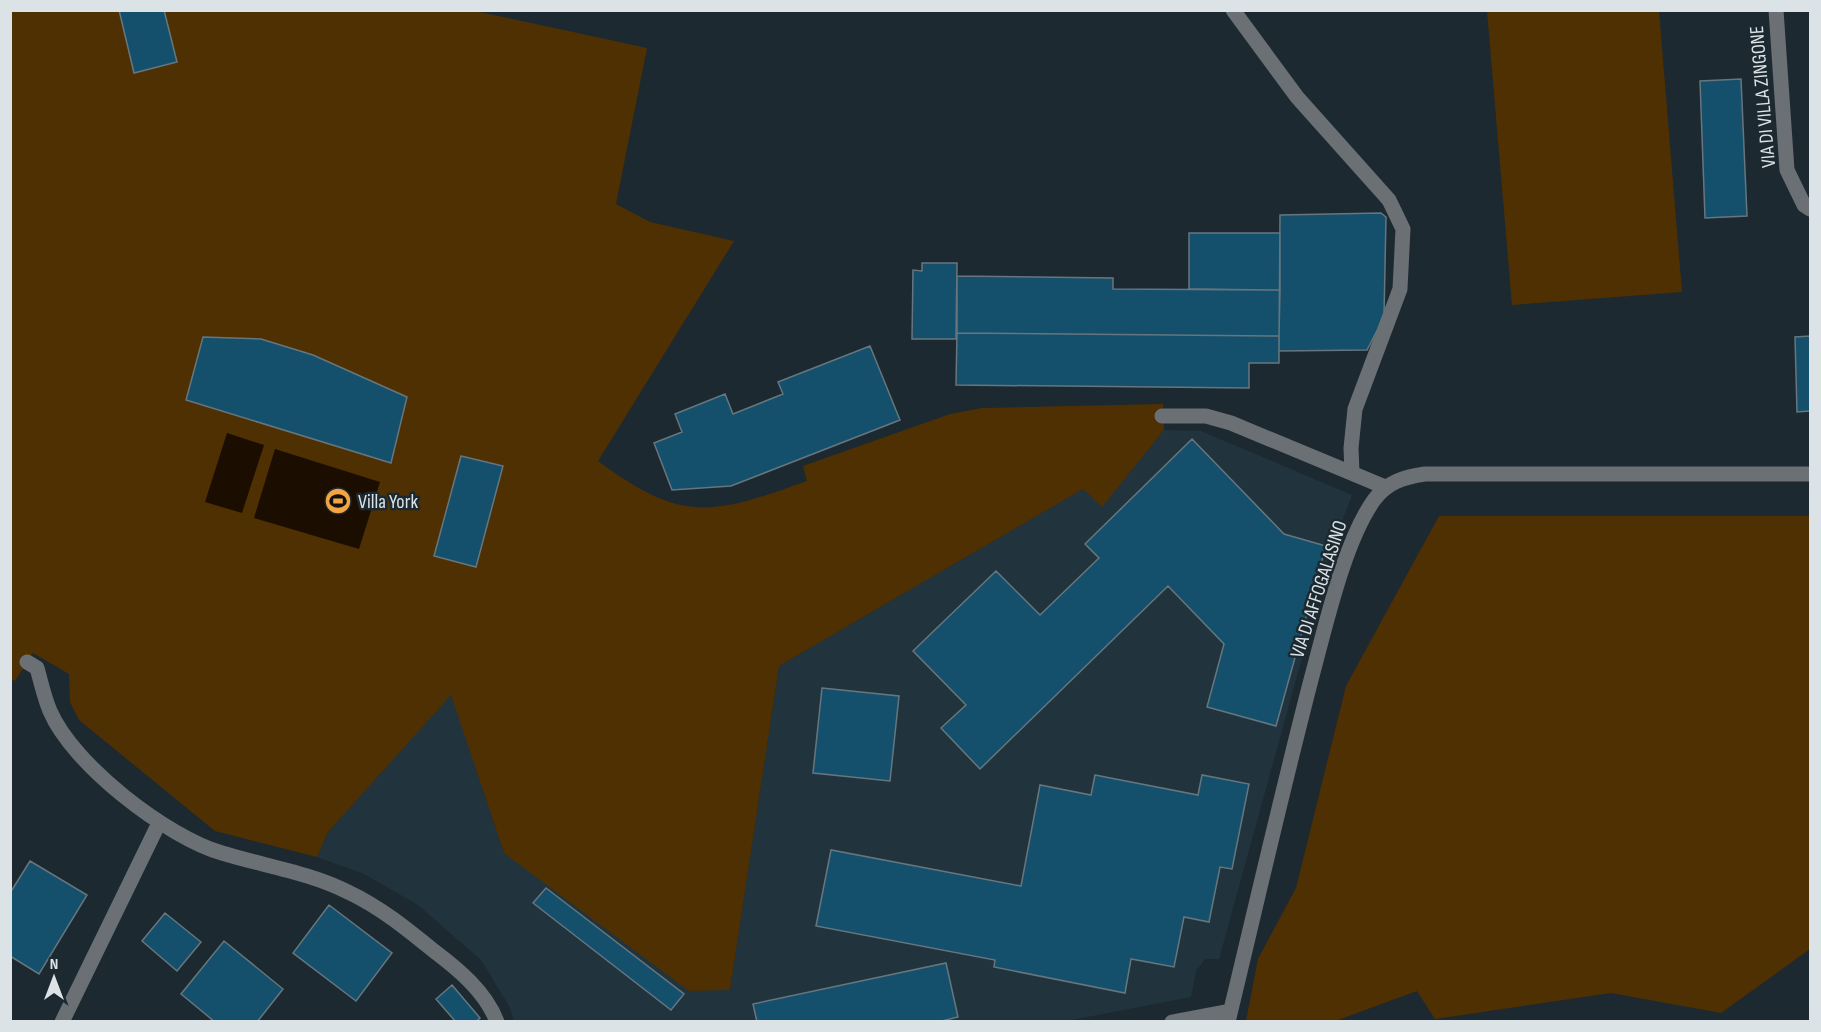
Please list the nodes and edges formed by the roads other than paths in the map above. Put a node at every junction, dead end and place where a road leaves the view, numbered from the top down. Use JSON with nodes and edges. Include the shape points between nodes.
{"nodes":[{"id":1,"x":1233,"y":10,"type":"edge"},
{"id":2,"x":1776,"y":10,"type":"edge"},
{"id":3,"x":1810,"y":209,"type":"edge"},
{"id":4,"x":1162,"y":416,"type":"dead end"},
{"id":5,"x":1353,"y":472,"type":"junction"},
{"id":6,"x":1810,"y":474,"type":"edge"},
{"id":7,"x":1385,"y":487,"type":"junction"},
{"id":8,"x":27,"y":662,"type":"dead end"},
{"id":9,"x":159,"y":823,"type":"junction"},
{"id":10,"x":1229,"y":1016,"type":"edge"},
{"id":11,"x":62,"y":1022,"type":"edge"},
{"id":12,"x":497,"y":1022,"type":"edge"},
{"id":13,"x":1172,"y":1022,"type":"edge"}],
"edges":[{"from":1,"to":5,"type":"street","via":[[1297,97],[1382,190],[1399,215],[1403,229],[1400,289],[1355,409]]},
{"from":2,"to":3,"type":"street","name":"VIA DI VILLA ZINGONE","via":[[1787,170],[1804,205]]},
{"from":4,"to":5,"type":"street","via":[[1206,416],[1231,423]]},
{"from":5,"to":7,"type":"street"},
{"from":6,"to":7,"type":"street","via":[[1425,474],[1402,478]]},
{"from":7,"to":10,"type":"street","name":"VIA DI AFFOGALASINO","via":[[1374,499],[1358,532],[1325,629]]},
{"from":8,"to":9,"type":"street","via":[[37,668],[51,712],[74,747],[104,778]]},
{"from":9,"to":11,"type":"street"},
{"from":9,"to":12,"type":"street","via":[[190,842],[299,873],[371,904],[475,987]]},
{"from":10,"to":13,"type":"street"}]}
